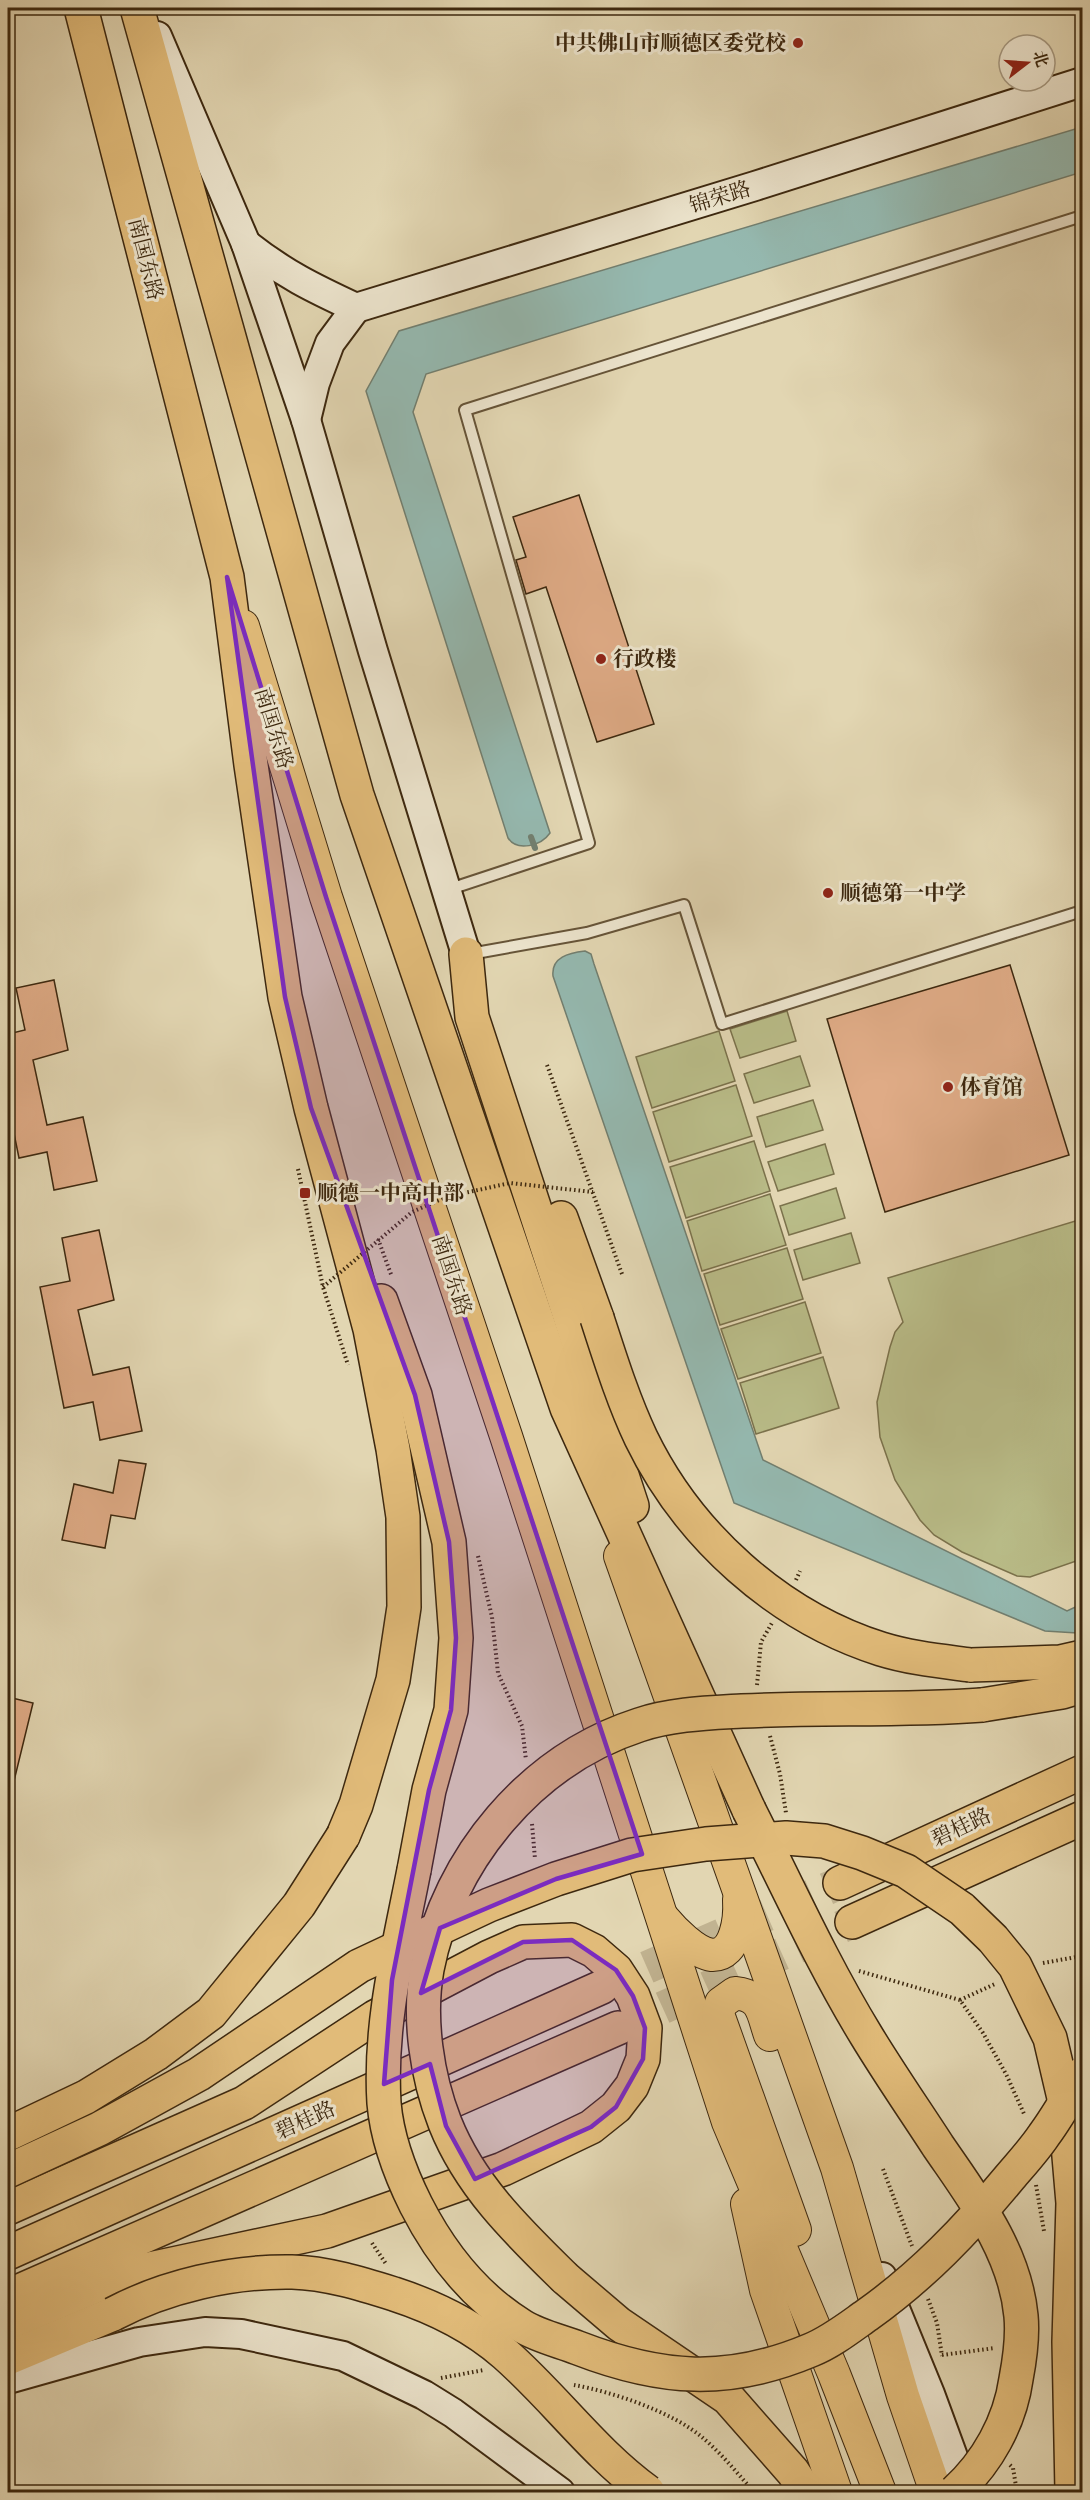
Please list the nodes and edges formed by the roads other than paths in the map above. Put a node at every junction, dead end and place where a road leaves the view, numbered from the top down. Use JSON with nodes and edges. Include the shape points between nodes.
{"nodes":[{"id":1,"x":81,"y":8,"type":"edge"},
{"id":2,"x":137,"y":8,"type":"edge"},
{"id":3,"x":145,"y":8,"type":"edge"},
{"id":4,"x":1083,"y":82,"type":"edge"},
{"id":5,"x":1083,"y":216,"type":"edge"},
{"id":6,"x":246,"y":244,"type":"junction"},
{"id":7,"x":356,"y":308,"type":"junction"},
{"id":8,"x":306,"y":420,"type":"junction"},
{"id":9,"x":227,"y":577,"type":"junction"},
{"id":10,"x":447,"y":891,"type":"junction"},
{"id":11,"x":1083,"y":910,"type":"edge"},
{"id":12,"x":466,"y":954,"type":"junction"},
{"id":13,"x":310,"y":1108,"type":"junction"},
{"id":14,"x":567,"y":1408,"type":"junction"},
{"id":15,"x":1083,"y":1657,"type":"edge"},
{"id":16,"x":683,"y":1665,"type":"junction"},
{"id":17,"x":1083,"y":1686,"type":"edge"},
{"id":18,"x":1083,"y":1772,"type":"edge"},
{"id":19,"x":1083,"y":1818,"type":"edge"},
{"id":20,"x":840,"y":1883,"type":"tunnel mouth"},
{"id":21,"x":739,"y":1892,"type":"junction"},
{"id":22,"x":662,"y":1917,"type":"junction"},
{"id":23,"x":852,"y":1922,"type":"tunnel mouth"},
{"id":24,"x":602,"y":1987,"type":"tunnel mouth"},
{"id":25,"x":618,"y":2028,"type":"tunnel mouth"},
{"id":26,"x":1073,"y":2086,"type":"edge"},
{"id":27,"x":728,"y":2121,"type":"junction"},
{"id":28,"x":8,"y":2134,"type":"edge"},
{"id":29,"x":837,"y":2169,"type":"junction"},
{"id":30,"x":8,"y":2171,"type":"edge"},
{"id":31,"x":8,"y":2208,"type":"edge"},
{"id":32,"x":8,"y":2253,"type":"edge"},
{"id":33,"x":8,"y":2296,"type":"edge"},
{"id":34,"x":8,"y":2323,"type":"edge"},
{"id":35,"x":8,"y":2358,"type":"edge"},
{"id":36,"x":834,"y":2374,"type":"junction"},
{"id":37,"x":8,"y":2379,"type":"edge"},
{"id":38,"x":903,"y":2396,"type":"junction"},
{"id":39,"x":1083,"y":2442,"type":"edge"},
{"id":40,"x":560,"y":2493,"type":"edge"},
{"id":41,"x":648,"y":2493,"type":"edge"},
{"id":42,"x":806,"y":2493,"type":"edge"},
{"id":43,"x":837,"y":2493,"type":"edge"},
{"id":44,"x":880,"y":2493,"type":"edge"},
{"id":45,"x":936,"y":2493,"type":"edge"},
{"id":46,"x":955,"y":2493,"type":"edge"},
{"id":47,"x":966,"y":2493,"type":"edge"},
{"id":48,"x":1073,"y":2493,"type":"edge"}],
"edges":[{"from":1,"to":9,"type":"highway","name":"南国东路"},
{"from":2,"to":14,"type":"highway","via":[[357,795]]},
{"from":3,"to":6,"type":"street"},
{"from":4,"to":7,"type":"street","name":"锦荣路"},
{"from":5,"to":10,"type":"lane","via":[[465,410],[589,843]]},
{"from":6,"to":7,"type":"street","via":[[301,283]]},
{"from":6,"to":8,"type":"street"},
{"from":7,"to":8,"type":"street","via":[[330,343]]},
{"from":8,"to":10,"type":"street"},
{"from":9,"to":13,"type":"highway","via":[[272,920]]},
{"from":9,"to":22,"type":"main road","name":"南国东路","via":[[326,897]]},
{"from":10,"to":12,"type":"street"},
{"from":11,"to":12,"type":"lane","via":[[722,1024],[684,905],[587,933]]},
{"from":12,"to":15,"type":"highway","bridge":true,"via":[[642,1438],[677,1499],[716,1544],[762,1586],[802,1613],[881,1649],[970,1665],[1060,1662]]},
{"from":12,"to":16,"type":"highway","via":[[472,1017]]},
{"from":13,"to":26,"type":"highway","bridge":true,"via":[[414,1395],[449,1542],[456,1638],[452,1710],[429,1790],[392,1980],[384,2042],[384,2104],[393,2156],[433,2239],[472,2286],[523,2327],[616,2363],[656,2373],[733,2373],[814,2349],[904,2288],[993,2198],[1043,2137]]},
{"from":13,"to":28,"type":"highway","bridge":true,"via":[[369,1329],[403,1517],[404,1607],[393,1680],[343,1836],[299,1905],[212,2013],[156,2054],[86,2097]]},
{"from":14,"to":16,"type":"highway"},
{"from":14,"to":21,"type":"main road"},
{"from":16,"to":46,"type":"highway","bridge":true,"via":[[749,1810],[865,2033],[970,2191],[993,2229],[1011,2273],[1021,2314],[1021,2352],[1015,2388],[1006,2421],[969,2479]]},
{"from":17,"to":42,"type":"highway","bridge":true,"via":[[982,1705],[760,1710],[679,1716],[608,1736],[569,1757],[515,1801],[463,1873],[442,1919],[427,1970],[424,2017],[435,2094],[462,2159],[483,2192],[565,2278],[619,2324],[728,2398],[793,2472]]},
{"from":18,"to":20,"type":"highway","name":"碧桂路"},
{"from":19,"to":23,"type":"highway","name":"碧桂路"},
{"from":21,"to":22,"type":"main road","via":[[740,1918],[734,1938],[721,1952],[712,1955],[676,1933]]},
{"from":21,"to":29,"type":"main road"},
{"from":22,"to":27,"type":"main road","name":"南国东路"},
{"from":24,"to":32,"type":"highway","name":"碧桂路"},
{"from":25,"to":33,"type":"highway"},
{"from":26,"to":30,"type":"highway","bridge":true,"via":[[1015,1966],[962,1909],[906,1871],[824,1841],[786,1838],[706,1844],[632,1855],[489,1905],[359,1966],[199,2074],[99,2129]]},
{"from":26,"to":48,"type":"highway","via":[[1069,2342]]},
{"from":27,"to":36,"type":"main road"},
{"from":27,"to":43,"type":"main road","via":[[766,2290]]},
{"from":29,"to":38,"type":"main road"},
{"from":29,"to":47,"type":"street","via":[[930,2394]]},
{"from":31,"to":34,"type":"highway","via":[[244,2103],[375,2017],[523,1942],[572,1940],[594,1951],[616,1970],[633,1996],[645,2028],[643,2059],[632,2086],[616,2107],[591,2127],[523,2160],[327,2232],[122,2275]]},
{"from":35,"to":41,"type":"highway","bridge":true,"via":[[130,2305],[203,2281],[294,2272],[363,2284],[426,2305],[465,2325],[504,2353],[593,2444]]},
{"from":36,"to":38,"type":"main road","via":[[795,2229],[718,2014],[721,2003],[735,1993],[748,1994],[759,2002]]},
{"from":36,"to":44,"type":"main road"},
{"from":37,"to":40,"type":"street","via":[[139,2342],[205,2332],[241,2334],[343,2356],[424,2395],[453,2412]]},
{"from":38,"to":45,"type":"main road"},
{"from":39,"to":48,"type":"street"}]}
